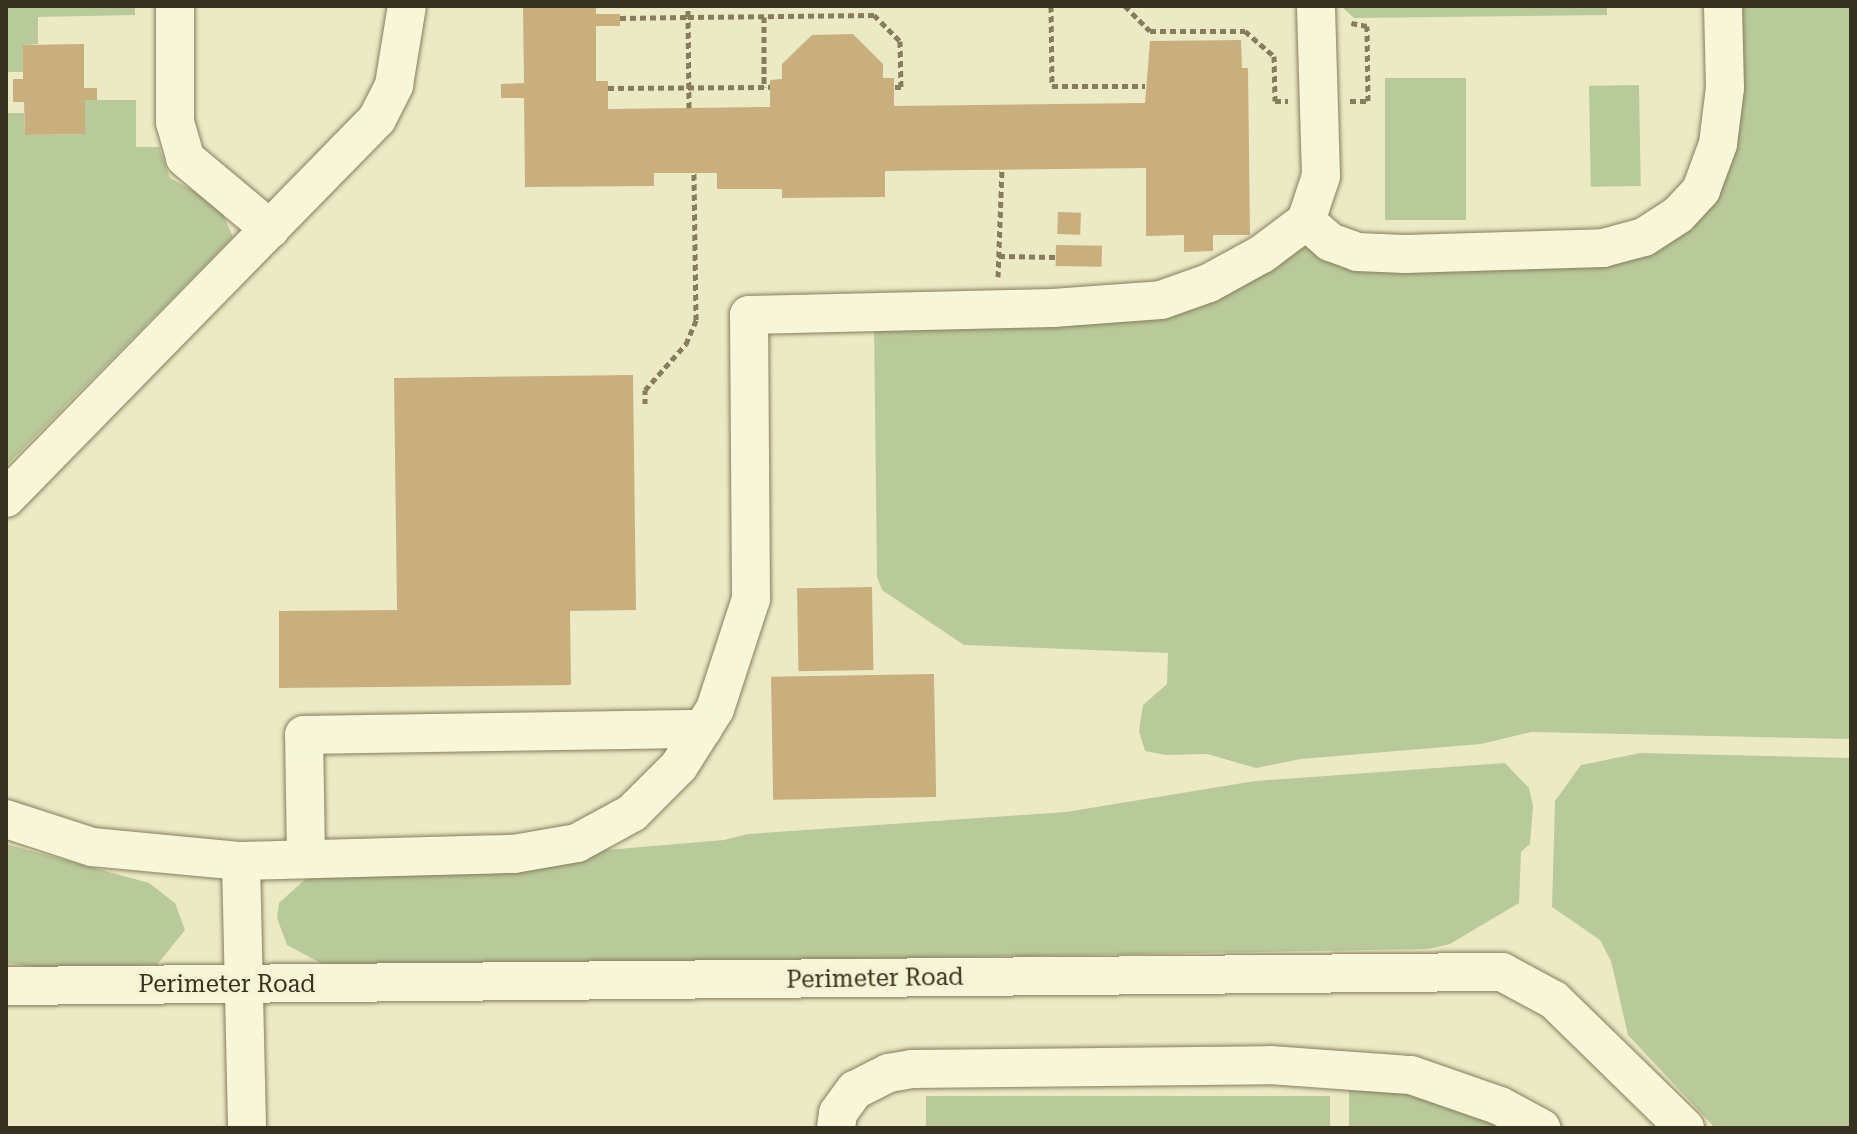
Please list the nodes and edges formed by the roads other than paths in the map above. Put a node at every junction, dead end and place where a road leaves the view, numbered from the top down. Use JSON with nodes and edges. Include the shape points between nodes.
{"nodes":[{"id":1,"x":175,"y":6,"type":"edge"},
{"id":2,"x":407,"y":6,"type":"edge"},
{"id":3,"x":1723,"y":6,"type":"edge"},
{"id":4,"x":1330,"y":12,"type":"edge"},
{"id":5,"x":1306,"y":221,"type":"junction"},
{"id":6,"x":270,"y":229,"type":"junction"},
{"id":7,"x":6,"y":498,"type":"edge"},
{"id":8,"x":703,"y":729,"type":"junction"},
{"id":9,"x":6,"y":819,"type":"edge"},
{"id":10,"x":306,"y":858,"type":"junction"},
{"id":11,"x":241,"y":861,"type":"junction"},
{"id":12,"x":244,"y":985,"type":"junction"},
{"id":13,"x":6,"y":986,"type":"edge"},
{"id":14,"x":247,"y":1128,"type":"edge"},
{"id":15,"x":836,"y":1128,"type":"edge"},
{"id":16,"x":1541,"y":1128,"type":"edge"},
{"id":17,"x":1685,"y":1128,"type":"edge"}],
"edges":[{"from":1,"to":6,"type":"lane","via":[[175,122],[185,158]]},
{"from":2,"to":6,"type":"lane","via":[[394,85],[377,119]]},
{"from":3,"to":5,"type":"lane","via":[[1725,88],[1718,144],[1701,190],[1678,215],[1644,237],[1603,248],[1357,252],[1330,242]]},
{"from":4,"to":5,"type":"lane","via":[[1321,101],[1321,176]]},
{"from":5,"to":8,"type":"lane","via":[[1262,254],[1209,283],[1161,300],[1053,308],[749,315],[751,599],[715,709]]},
{"from":6,"to":7,"type":"lane"},
{"from":8,"to":10,"type":"lane","via":[[679,766],[632,813],[577,843],[514,854]]},
{"from":8,"to":10,"type":"lane","via":[[304,735]]},
{"from":9,"to":11,"type":"lane","via":[[92,847]]},
{"from":10,"to":11,"type":"lane"},
{"from":11,"to":12,"type":"lane"},
{"from":12,"to":13,"type":"lane","name":"Perimeter Road"},
{"from":12,"to":14,"type":"lane"},
{"from":12,"to":17,"type":"lane","name":"Perimeter Road","via":[[1502,972],[1554,1000]]},
{"from":15,"to":16,"type":"lane","via":[[838,1113],[855,1090],[889,1073],[912,1069],[1270,1065],[1411,1075],[1500,1106]]}]}
